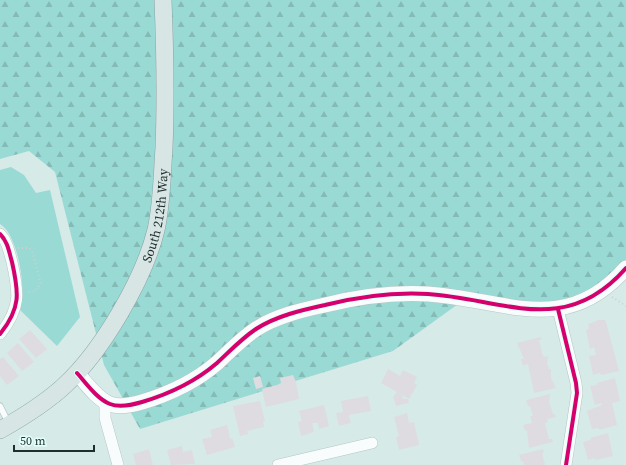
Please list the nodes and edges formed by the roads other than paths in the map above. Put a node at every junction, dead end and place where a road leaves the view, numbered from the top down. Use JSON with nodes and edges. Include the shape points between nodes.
{"nodes":[{"id":1,"x":164,"y":0,"type":"edge"},
{"id":2,"x":0,"y":234,"type":"edge"},
{"id":3,"x":626,"y":268,"type":"edge"},
{"id":4,"x":558,"y":309,"type":"junction"},
{"id":5,"x":0,"y":334,"type":"edge"},
{"id":6,"x":77,"y":373,"type":"junction"},
{"id":7,"x":105,"y":402,"type":"junction"},
{"id":8,"x":0,"y":406,"type":"edge"},
{"id":9,"x":5,"y":427,"type":"edge"},
{"id":10,"x":372,"y":444,"type":"dead end"},
{"id":11,"x":292,"y":463,"type":"edge"},
{"id":12,"x":118,"y":465,"type":"edge"},
{"id":13,"x":278,"y":465,"type":"edge"},
{"id":14,"x":566,"y":465,"type":"edge"}],
"edges":[{"from":1,"to":6,"type":"main road","name":"South 212th Way","via":[[164,136],[156,230],[123,307]]},
{"from":2,"to":5,"type":"street","via":[[9,249],[18,293],[15,310],[8,325]]},
{"from":3,"to":4,"type":"street","via":[[596,295]]},
{"from":4,"to":7,"type":"street","via":[[526,310],[428,294],[402,294],[327,305],[286,315],[257,328],[216,363],[172,392],[127,405],[117,406]]},
{"from":4,"to":14,"type":"street","via":[[576,383]]},
{"from":6,"to":7,"type":"street"},
{"from":6,"to":9,"type":"main road","name":"South 212th Way","via":[[49,399]]},
{"from":7,"to":12,"type":"street","via":[[106,418]]},
{"from":8,"to":9,"type":"lane"},
{"from":10,"to":11,"type":"street"},
{"from":11,"to":13,"type":"street"}]}
